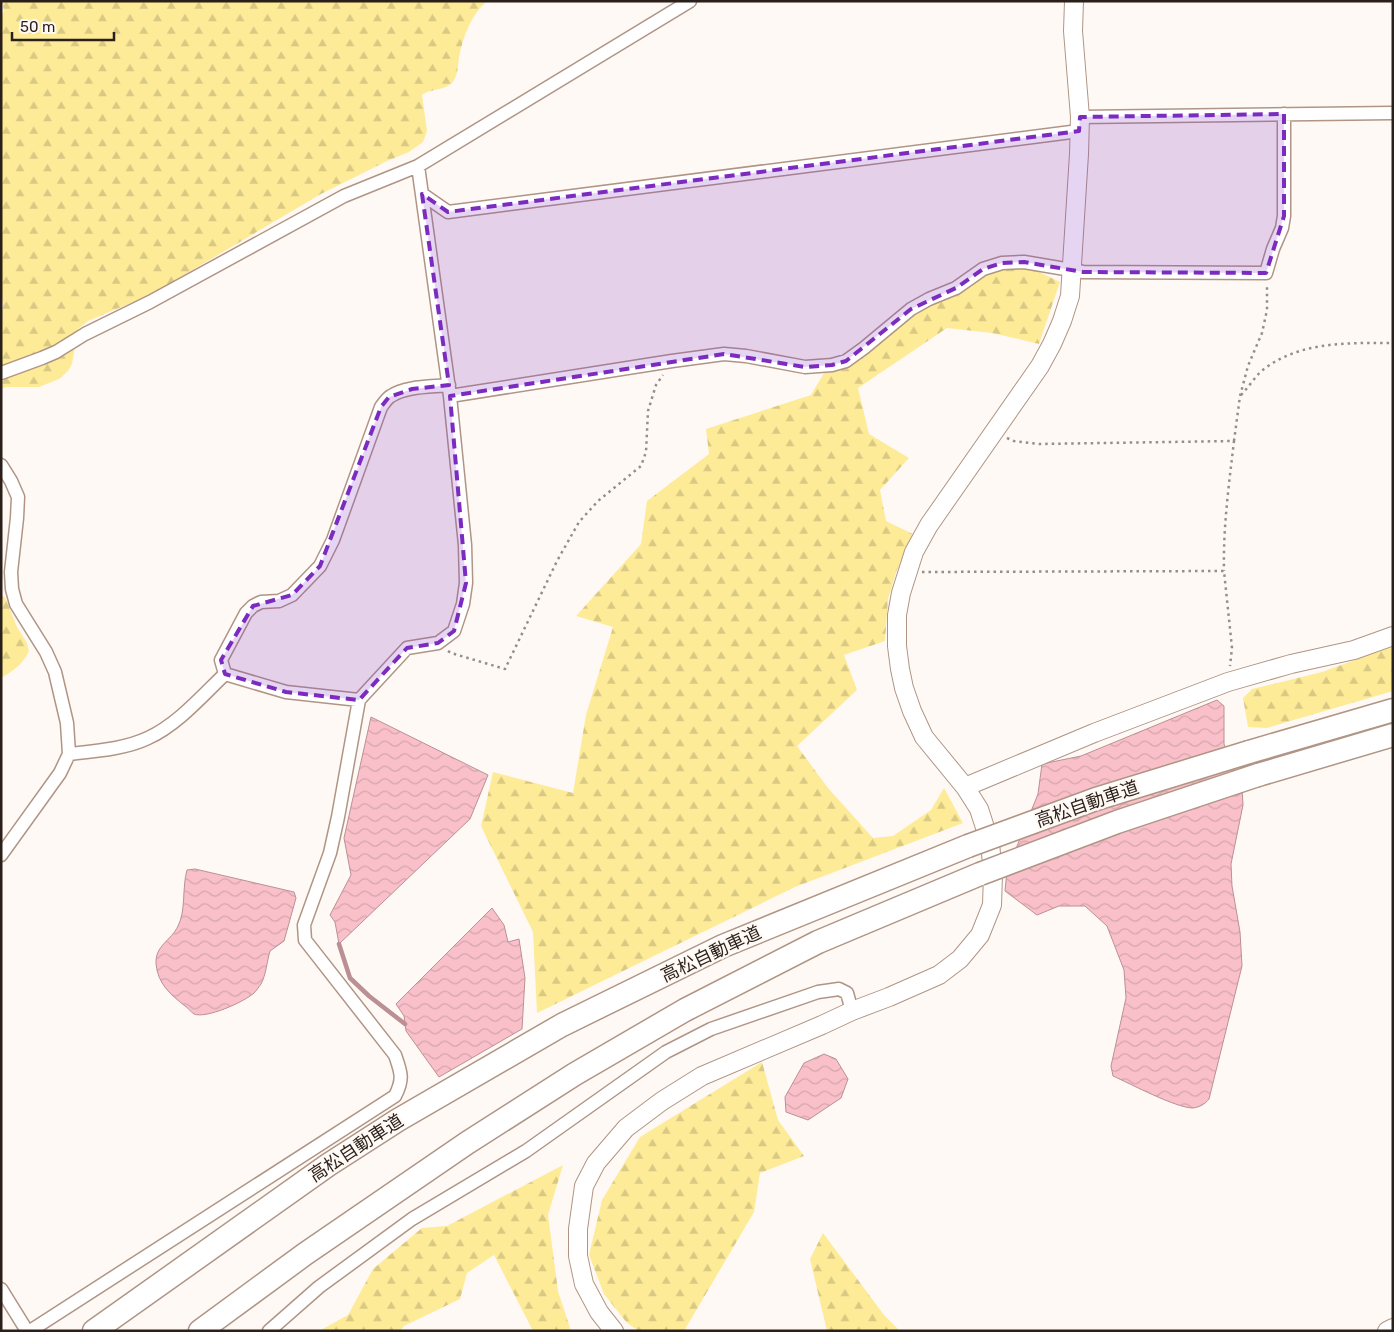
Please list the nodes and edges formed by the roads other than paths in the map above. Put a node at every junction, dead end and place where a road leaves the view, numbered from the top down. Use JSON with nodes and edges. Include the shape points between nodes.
{"nodes":[{"id":1,"x":690,"y":1,"type":"edge"},
{"id":2,"x":1074,"y":1,"type":"edge"},
{"id":3,"x":1393,"y":113,"type":"edge"},
{"id":4,"x":1284,"y":114,"type":"junction"},
{"id":5,"x":1079,"y":124,"type":"junction"},
{"id":6,"x":418,"y":166,"type":"junction"},
{"id":7,"x":422,"y":194,"type":"junction"},
{"id":8,"x":1072,"y":271,"type":"junction"},
{"id":9,"x":1,"y":373,"type":"edge"},
{"id":10,"x":449,"y":391,"type":"junction"},
{"id":11,"x":1,"y":465,"type":"edge"},
{"id":12,"x":1393,"y":636,"type":"edge"},
{"id":13,"x":225,"y":674,"type":"junction"},
{"id":14,"x":359,"y":700,"type":"junction"},
{"id":15,"x":1393,"y":710,"type":"edge"},
{"id":16,"x":1393,"y":735,"type":"edge"},
{"id":17,"x":69,"y":754,"type":"junction"},
{"id":18,"x":965,"y":787,"type":"junction"},
{"id":19,"x":1,"y":854,"type":"edge"},
{"id":20,"x":852,"y":1011,"type":"junction"},
{"id":21,"x":1,"y":1289,"type":"edge"},
{"id":22,"x":1393,"y":1328,"type":"edge"},
{"id":23,"x":29,"y":1331,"type":"edge"},
{"id":24,"x":94,"y":1331,"type":"edge"},
{"id":25,"x":200,"y":1331,"type":"edge"},
{"id":26,"x":269,"y":1331,"type":"edge"},
{"id":27,"x":614,"y":1331,"type":"edge"},
{"id":28,"x":1387,"y":1331,"type":"edge"}],
"edges":[{"from":1,"to":6,"type":"street"},
{"from":2,"to":5,"type":"street"},
{"from":3,"to":4,"type":"street"},
{"from":4,"to":5,"type":"street"},
{"from":4,"to":8,"type":"street","via":[[1284,216],[1266,273]]},
{"from":5,"to":7,"type":"street","via":[[448,212]]},
{"from":5,"to":8,"type":"street"},
{"from":6,"to":7,"type":"street"},
{"from":6,"to":9,"type":"street","via":[[344,196],[56,352]]},
{"from":7,"to":10,"type":"street"},
{"from":8,"to":10,"type":"street","via":[[1024,262],[1002,263],[983,269],[956,288],[911,309],[846,361],[832,365],[805,367],[724,354]]},
{"from":8,"to":18,"type":"street","via":[[1070,296],[1052,344],[929,525],[914,552],[901,593],[897,646],[904,688],[924,737]]},
{"from":10,"to":13,"type":"street","via":[[412,389],[389,397],[381,408],[333,540],[320,566],[292,595],[278,601],[261,602],[246,613],[222,660]]},
{"from":10,"to":14,"type":"street","via":[[465,545],[463,604],[454,631],[438,643],[407,648]]},
{"from":11,"to":17,"type":"street","via":[[18,497],[12,588],[16,604],[55,672],[67,723]]},
{"from":12,"to":18,"type":"street","via":[[1354,650],[1228,682]]},
{"from":13,"to":14,"type":"street","via":[[286,692]]},
{"from":13,"to":17,"type":"street","via":[[171,724],[148,738],[115,748]]},
{"from":14,"to":23,"type":"street","via":[[330,853],[304,925],[305,940],[395,1055],[402,1074],[400,1086],[394,1096]]},
{"from":15,"to":24,"type":"highway","name":"高松自動車道","bridge":true,"via":[[1096,799],[968,846],[723,946],[562,1025],[398,1120],[328,1165]]},
{"from":16,"to":25,"type":"highway","name":"高松自動車道","bridge":true,"via":[[1117,822],[980,874],[818,942],[685,1010],[575,1074],[305,1254]]},
{"from":17,"to":19,"type":"street","via":[[60,773]]},
{"from":18,"to":20,"type":"street","via":[[979,809],[990,843],[992,905],[980,935],[960,959],[939,975]]},
{"from":20,"to":26,"type":"street","via":[[847,993],[839,988],[818,992],[711,1029],[666,1052],[526,1151],[412,1220],[319,1287]]},
{"from":20,"to":27,"type":"street","via":[[702,1076],[626,1128],[596,1163],[584,1186],[578,1256],[584,1284]]},
{"from":21,"to":23,"type":"street"},
{"from":22,"to":28,"type":"street"}]}
